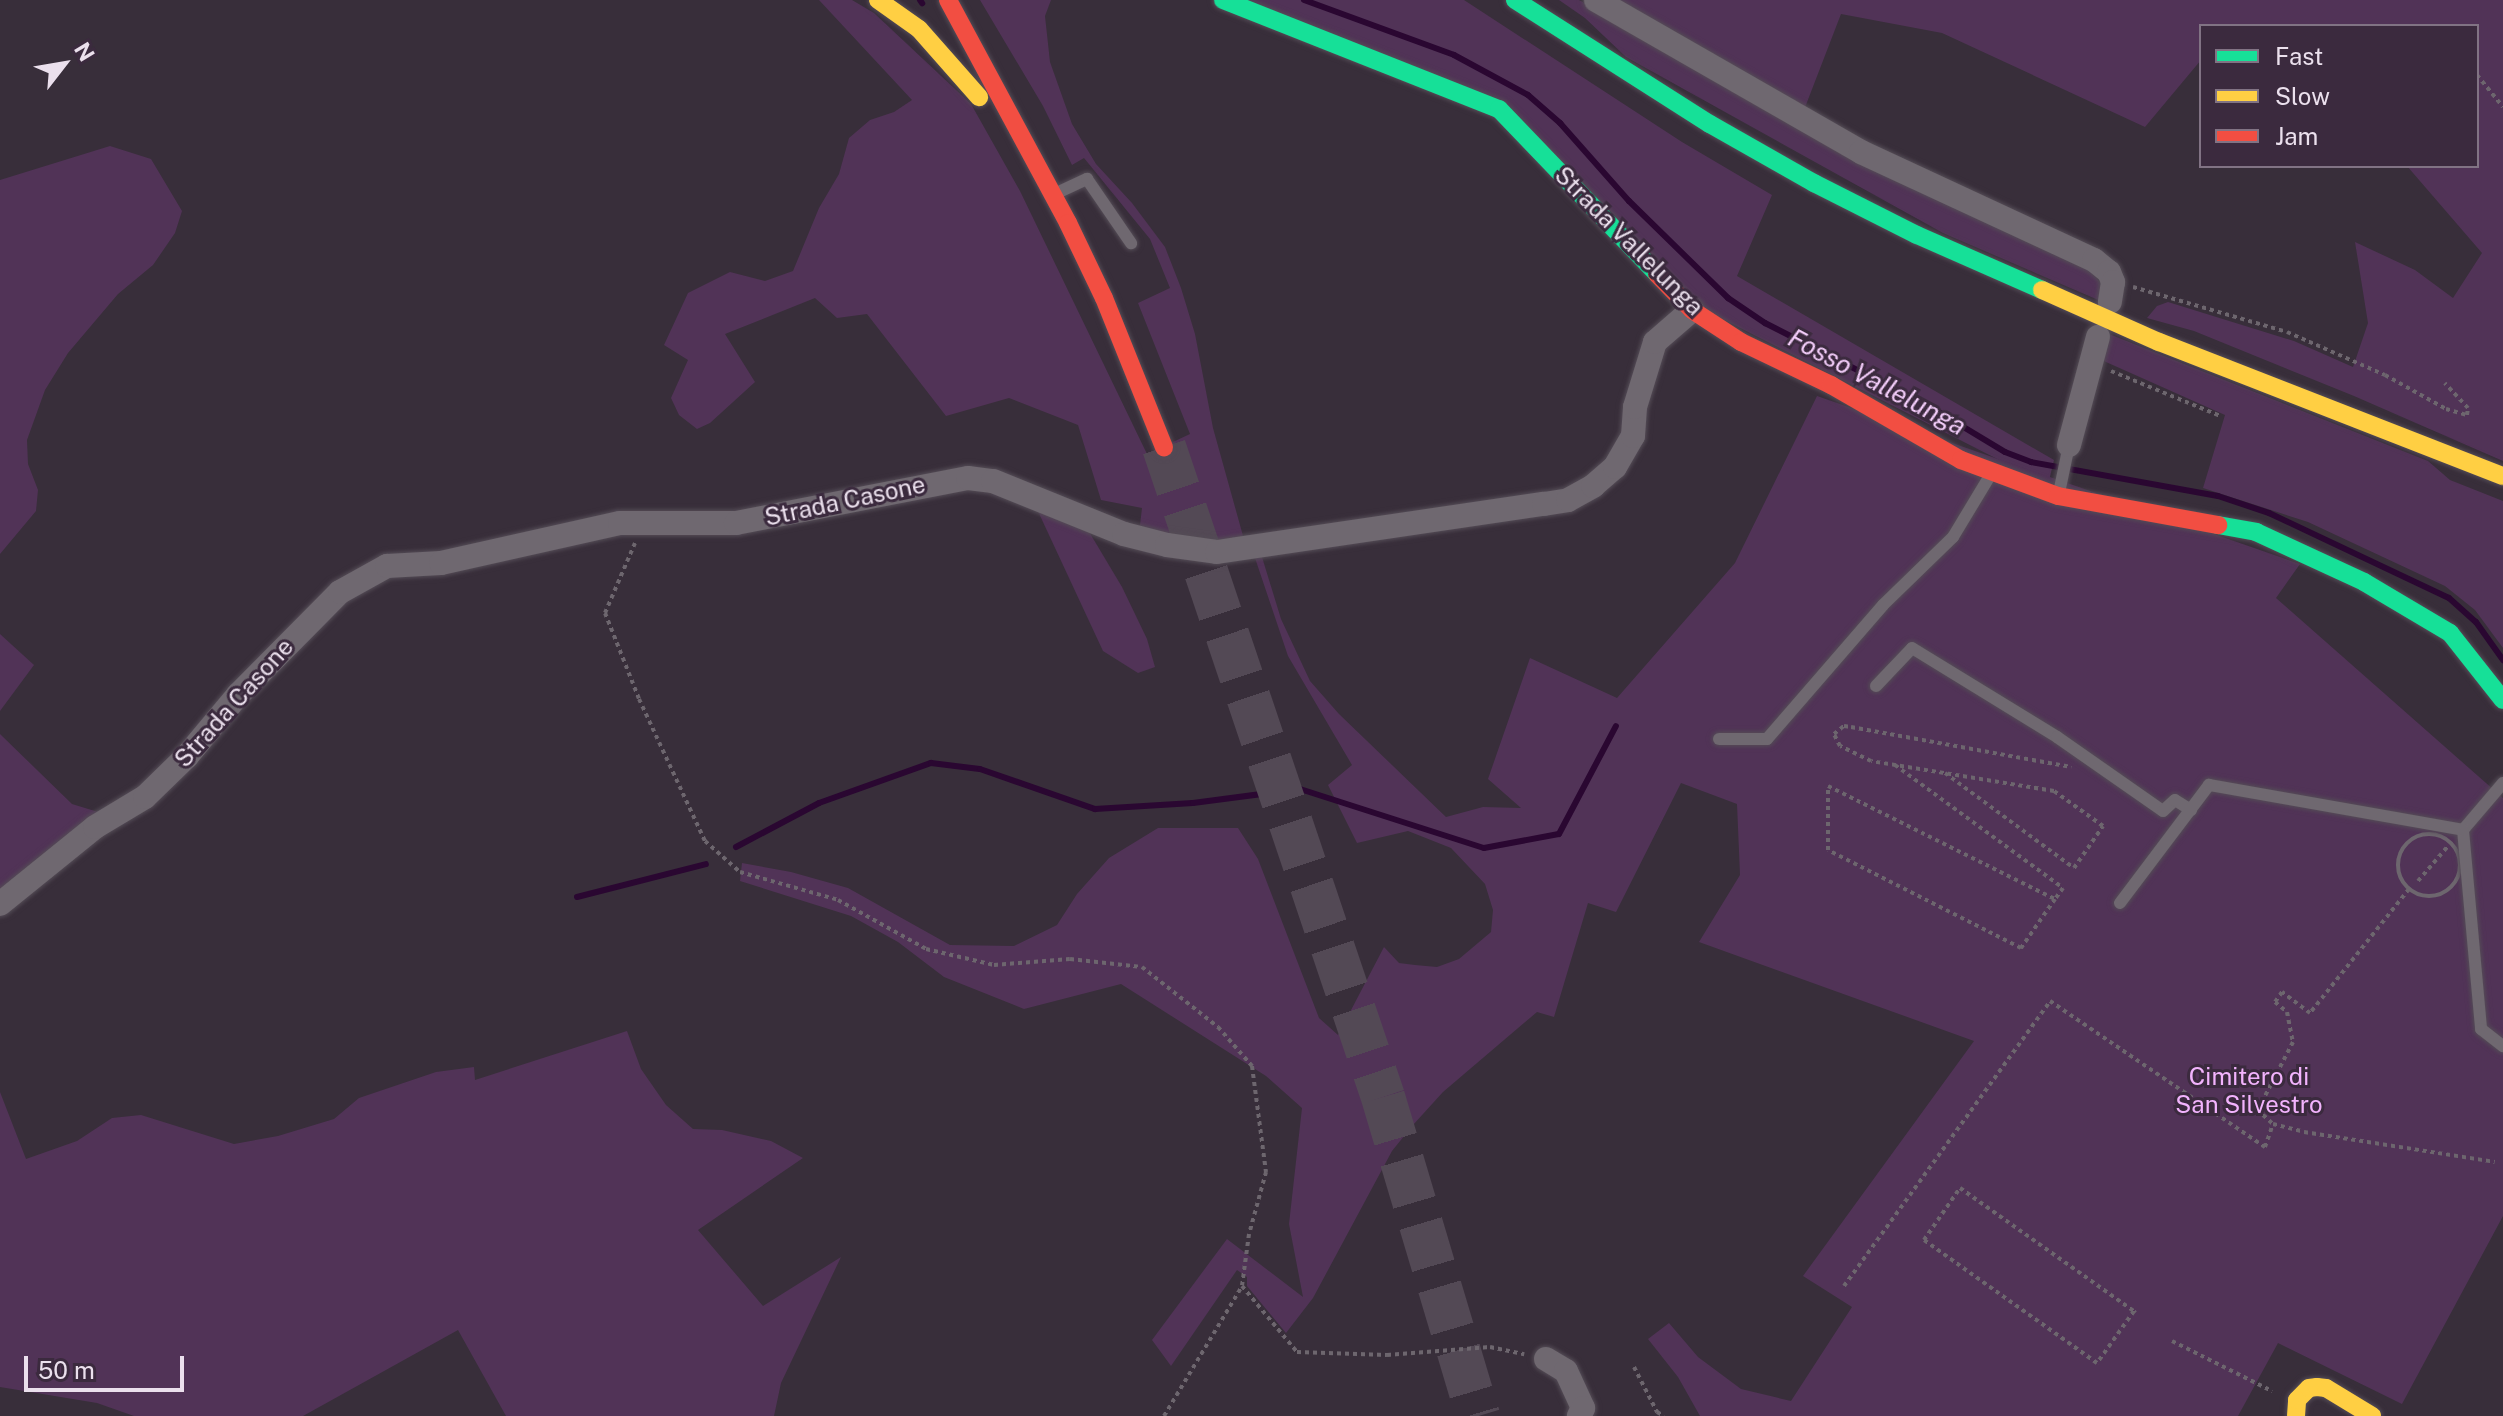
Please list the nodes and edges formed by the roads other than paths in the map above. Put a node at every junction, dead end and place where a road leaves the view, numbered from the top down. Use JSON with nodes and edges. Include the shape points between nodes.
{"nodes":[{"id":1,"x":878,"y":0,"type":"edge"},
{"id":2,"x":948,"y":0,"type":"edge"},
{"id":3,"x":969,"y":0,"type":"edge"},
{"id":4,"x":1223,"y":0,"type":"edge"},
{"id":5,"x":1515,"y":0,"type":"edge"},
{"id":6,"x":1596,"y":0,"type":"edge"},
{"id":7,"x":1581,"y":44,"type":"junction"},
{"id":8,"x":1553,"y":49,"type":"dead end"},
{"id":9,"x":1005,"y":100,"type":"junction"},
{"id":10,"x":1041,"y":169,"type":"junction"},
{"id":11,"x":1054,"y":194,"type":"junction"},
{"id":12,"x":1131,"y":243,"type":"dead end"},
{"id":13,"x":2110,"y":302,"type":"dead end"},
{"id":14,"x":1692,"y":310,"type":"junction"},
{"id":15,"x":2098,"y":337,"type":"dead end"},
{"id":16,"x":2182,"y":337,"type":"dead end"},
{"id":17,"x":2159,"y":342,"type":"junction"},
{"id":18,"x":2362,"y":409,"type":"dead end"},
{"id":19,"x":2382,"y":429,"type":"junction"},
{"id":20,"x":2069,"y":445,"type":"joint"},
{"id":21,"x":1164,"y":447,"type":"tunnel mouth"},
{"id":22,"x":2445,"y":453,"type":"junction"},
{"id":23,"x":1992,"y":471,"type":"junction"},
{"id":24,"x":2503,"y":476,"type":"edge"},
{"id":25,"x":2462,"y":480,"type":"dead end"},
{"id":26,"x":2058,"y":496,"type":"junction"},
{"id":27,"x":1876,"y":686,"type":"dead end"},
{"id":28,"x":2503,"y":700,"type":"edge"},
{"id":29,"x":1719,"y":739,"type":"dead end"},
{"id":30,"x":2503,"y":783,"type":"edge"},
{"id":31,"x":2191,"y":810,"type":"junction"},
{"id":32,"x":2463,"y":830,"type":"junction"},
{"id":33,"x":2120,"y":903,"type":"dead end"},
{"id":34,"x":0,"y":904,"type":"edge"},
{"id":35,"x":2503,"y":1046,"type":"edge"},
{"id":36,"x":1546,"y":1359,"type":"road end"},
{"id":37,"x":2297,"y":1408,"type":"edge"},
{"id":38,"x":1579,"y":1416,"type":"edge"},
{"id":39,"x":2372,"y":1416,"type":"edge"}],
"edges":[{"from":1,"to":10,"type":"main road","via":[[943,52],[1017,158]]},
{"from":2,"to":9,"type":"main road"},
{"from":3,"to":9,"type":"main road","via":[[1004,63]]},
{"from":4,"to":14,"type":"main road","name":"Strada Vallelunga","via":[[1499,109]]},
{"from":5,"to":7,"type":"main road"},
{"from":6,"to":13,"type":"street","via":[[1861,152],[2094,260],[2113,282]]},
{"from":7,"to":8,"type":"main road"},
{"from":7,"to":17,"type":"main road","via":[[1814,183],[2036,291]]},
{"from":9,"to":10,"type":"main road"},
{"from":10,"to":11,"type":"main road"},
{"from":11,"to":12,"type":"lane","via":[[1087,179]]},
{"from":11,"to":21,"type":"main road","via":[[1104,298]]},
{"from":14,"to":23,"type":"main road","name":"Strada Vallelunga","via":[[1741,342],[1831,385],[1961,460]]},
{"from":14,"to":34,"type":"street","name":"Strada Casone","via":[[1655,342],[1635,407],[1633,436],[1615,467],[1568,500],[1217,552],[1124,534],[993,481],[968,478],[736,523],[620,523],[441,563],[387,566],[340,592],[145,797],[95,827]]},
{"from":15,"to":20,"type":"street"},
{"from":16,"to":17,"type":"lane"},
{"from":17,"to":19,"type":"main road"},
{"from":18,"to":19,"type":"lane"},
{"from":19,"to":22,"type":"main road"},
{"from":20,"to":26,"type":"lane"},
{"from":22,"to":24,"type":"main road"},
{"from":22,"to":25,"type":"lane"},
{"from":23,"to":26,"type":"main road","name":"Strada Vallelunga"},
{"from":23,"to":29,"type":"lane","via":[[1953,537],[1883,605],[1767,739]]},
{"from":26,"to":28,"type":"main road","name":"Strada Vallelunga","via":[[2256,532],[2364,582],[2450,633]]},
{"from":27,"to":31,"type":"lane","via":[[1912,648],[2163,811],[2175,800]]},
{"from":30,"to":32,"type":"lane"},
{"from":31,"to":32,"type":"lane","via":[[2209,785]]},
{"from":31,"to":33,"type":"lane"},
{"from":32,"to":35,"type":"lane","via":[[2481,1029]]},
{"from":36,"to":38,"type":"street","via":[[1566,1371],[1583,1408]]},
{"from":37,"to":39,"type":"main road","via":[[2309,1388],[2326,1388]]}]}
